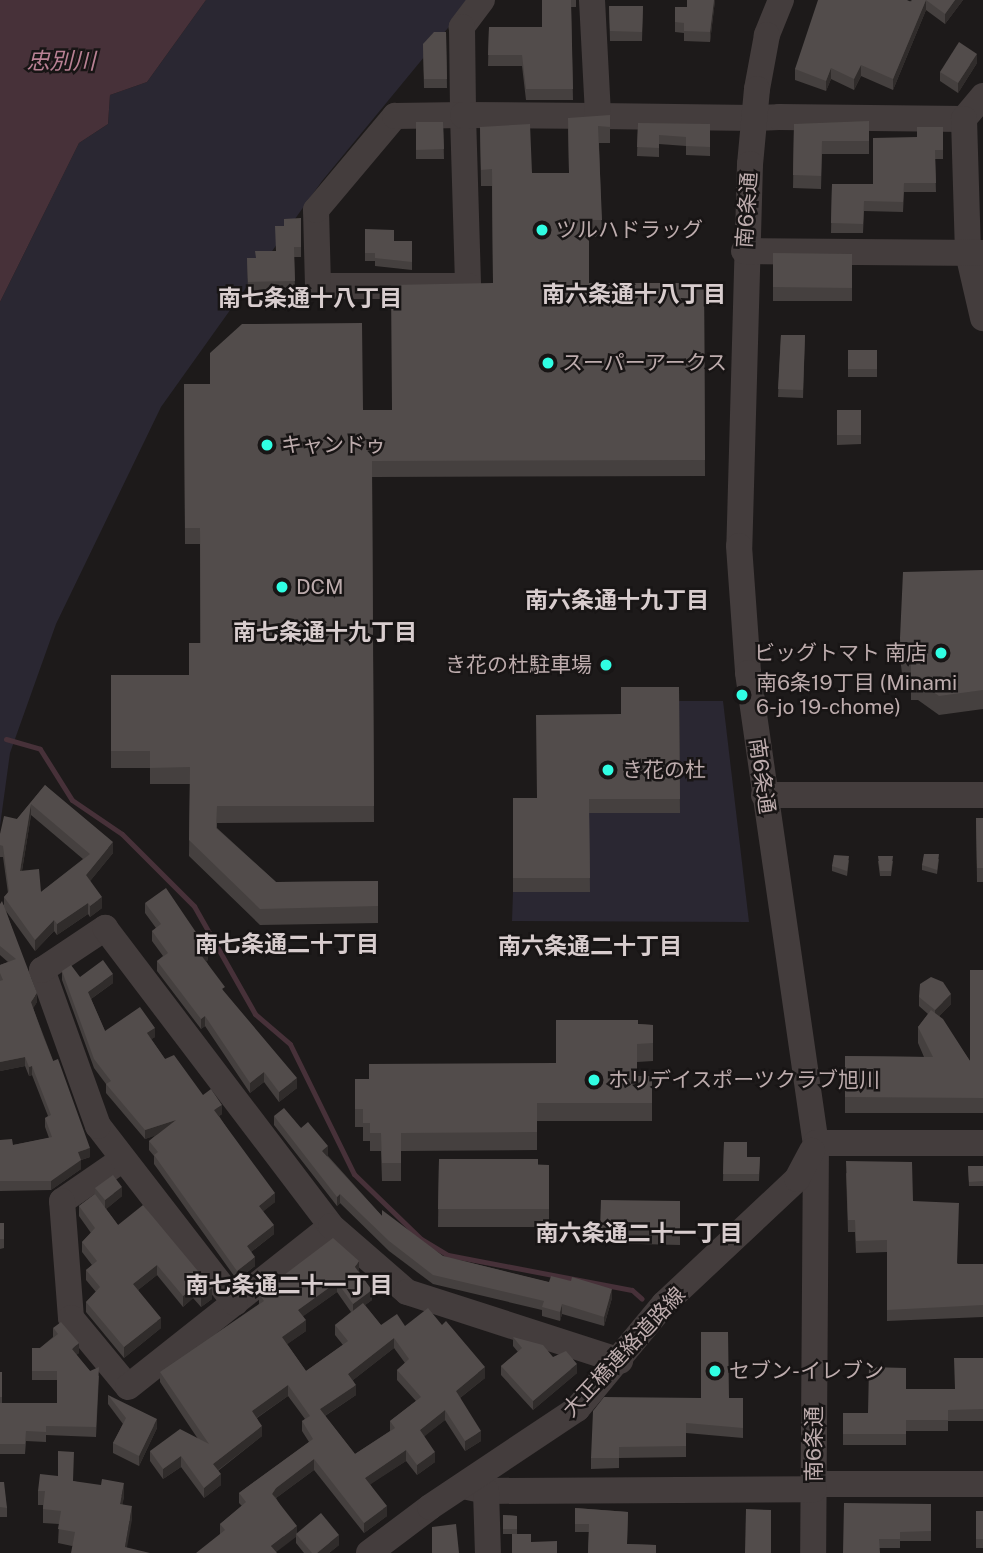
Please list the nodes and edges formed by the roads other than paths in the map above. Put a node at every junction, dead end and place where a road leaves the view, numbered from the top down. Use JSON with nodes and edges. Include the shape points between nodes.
{"nodes":[{"id":1,"x":482,"y":0,"type":"edge"},
{"id":2,"x":592,"y":0,"type":"edge"},
{"id":3,"x":780,"y":0,"type":"edge"},
{"id":4,"x":983,"y":96,"type":"edge"},
{"id":5,"x":463,"y":115,"type":"junction"},
{"id":6,"x":598,"y":116,"type":"junction"},
{"id":7,"x":754,"y":118,"type":"junction"},
{"id":8,"x":964,"y":119,"type":"junction"},
{"id":9,"x":744,"y":251,"type":"junction"},
{"id":10,"x":976,"y":253,"type":"edge"},
{"id":11,"x":983,"y":318,"type":"edge"},
{"id":12,"x":983,"y":794,"type":"edge"},
{"id":13,"x":764,"y":795,"type":"junction"},
{"id":14,"x":816,"y":1143,"type":"junction"},
{"id":15,"x":983,"y":1143,"type":"edge"},
{"id":16,"x":123,"y":1159,"type":"junction"},
{"id":17,"x":331,"y":1226,"type":"junction"},
{"id":18,"x":235,"y":1303,"type":"junction"},
{"id":19,"x":620,"y":1361,"type":"junction"},
{"id":20,"x":983,"y":1484,"type":"edge"},
{"id":21,"x":814,"y":1487,"type":"junction"},
{"id":22,"x":474,"y":1488,"type":"junction"},
{"id":23,"x":369,"y":1553,"type":"edge"},
{"id":24,"x":488,"y":1553,"type":"edge"},
{"id":25,"x":813,"y":1553,"type":"edge"}],
"edges":[{"from":1,"to":5,"type":"street","via":[[462,27]]},
{"from":2,"to":6,"type":"street"},
{"from":3,"to":7,"type":"street","name":"南6条通","via":[[767,35]]},
{"from":4,"to":8,"type":"street"},
{"from":5,"to":5,"type":"street","via":[[468,286],[318,286],[316,210],[395,116]]},
{"from":5,"to":6,"type":"street"},
{"from":6,"to":7,"type":"street"},
{"from":7,"to":8,"type":"street"},
{"from":7,"to":9,"type":"street","name":"南6条通"},
{"from":8,"to":10,"type":"street"},
{"from":9,"to":10,"type":"street"},
{"from":9,"to":13,"type":"street","name":"南6条通","via":[[739,547],[748,673]]},
{"from":10,"to":11,"type":"street"},
{"from":12,"to":13,"type":"street"},
{"from":13,"to":14,"type":"street","name":"南6条通"},
{"from":14,"to":15,"type":"street"},
{"from":14,"to":19,"type":"street","name":"大正橋連絡道路線","via":[[797,1179],[664,1304]]},
{"from":14,"to":21,"type":"street","name":"南6条通"},
{"from":16,"to":17,"type":"street","via":[[98,1126],[42,970],[104,928]]},
{"from":16,"to":18,"type":"street"},
{"from":16,"to":18,"type":"street","via":[[62,1201],[71,1318],[128,1387]]},
{"from":17,"to":18,"type":"street"},
{"from":17,"to":19,"type":"street","via":[[407,1292]]},
{"from":19,"to":22,"type":"street","name":"大正橋連絡道路線","via":[[577,1409]]},
{"from":20,"to":21,"type":"street"},
{"from":21,"to":22,"type":"street"},
{"from":21,"to":25,"type":"street","name":"南6条通"},
{"from":22,"to":23,"type":"street","name":"大正橋連絡道路線"},
{"from":22,"to":24,"type":"street"}]}
